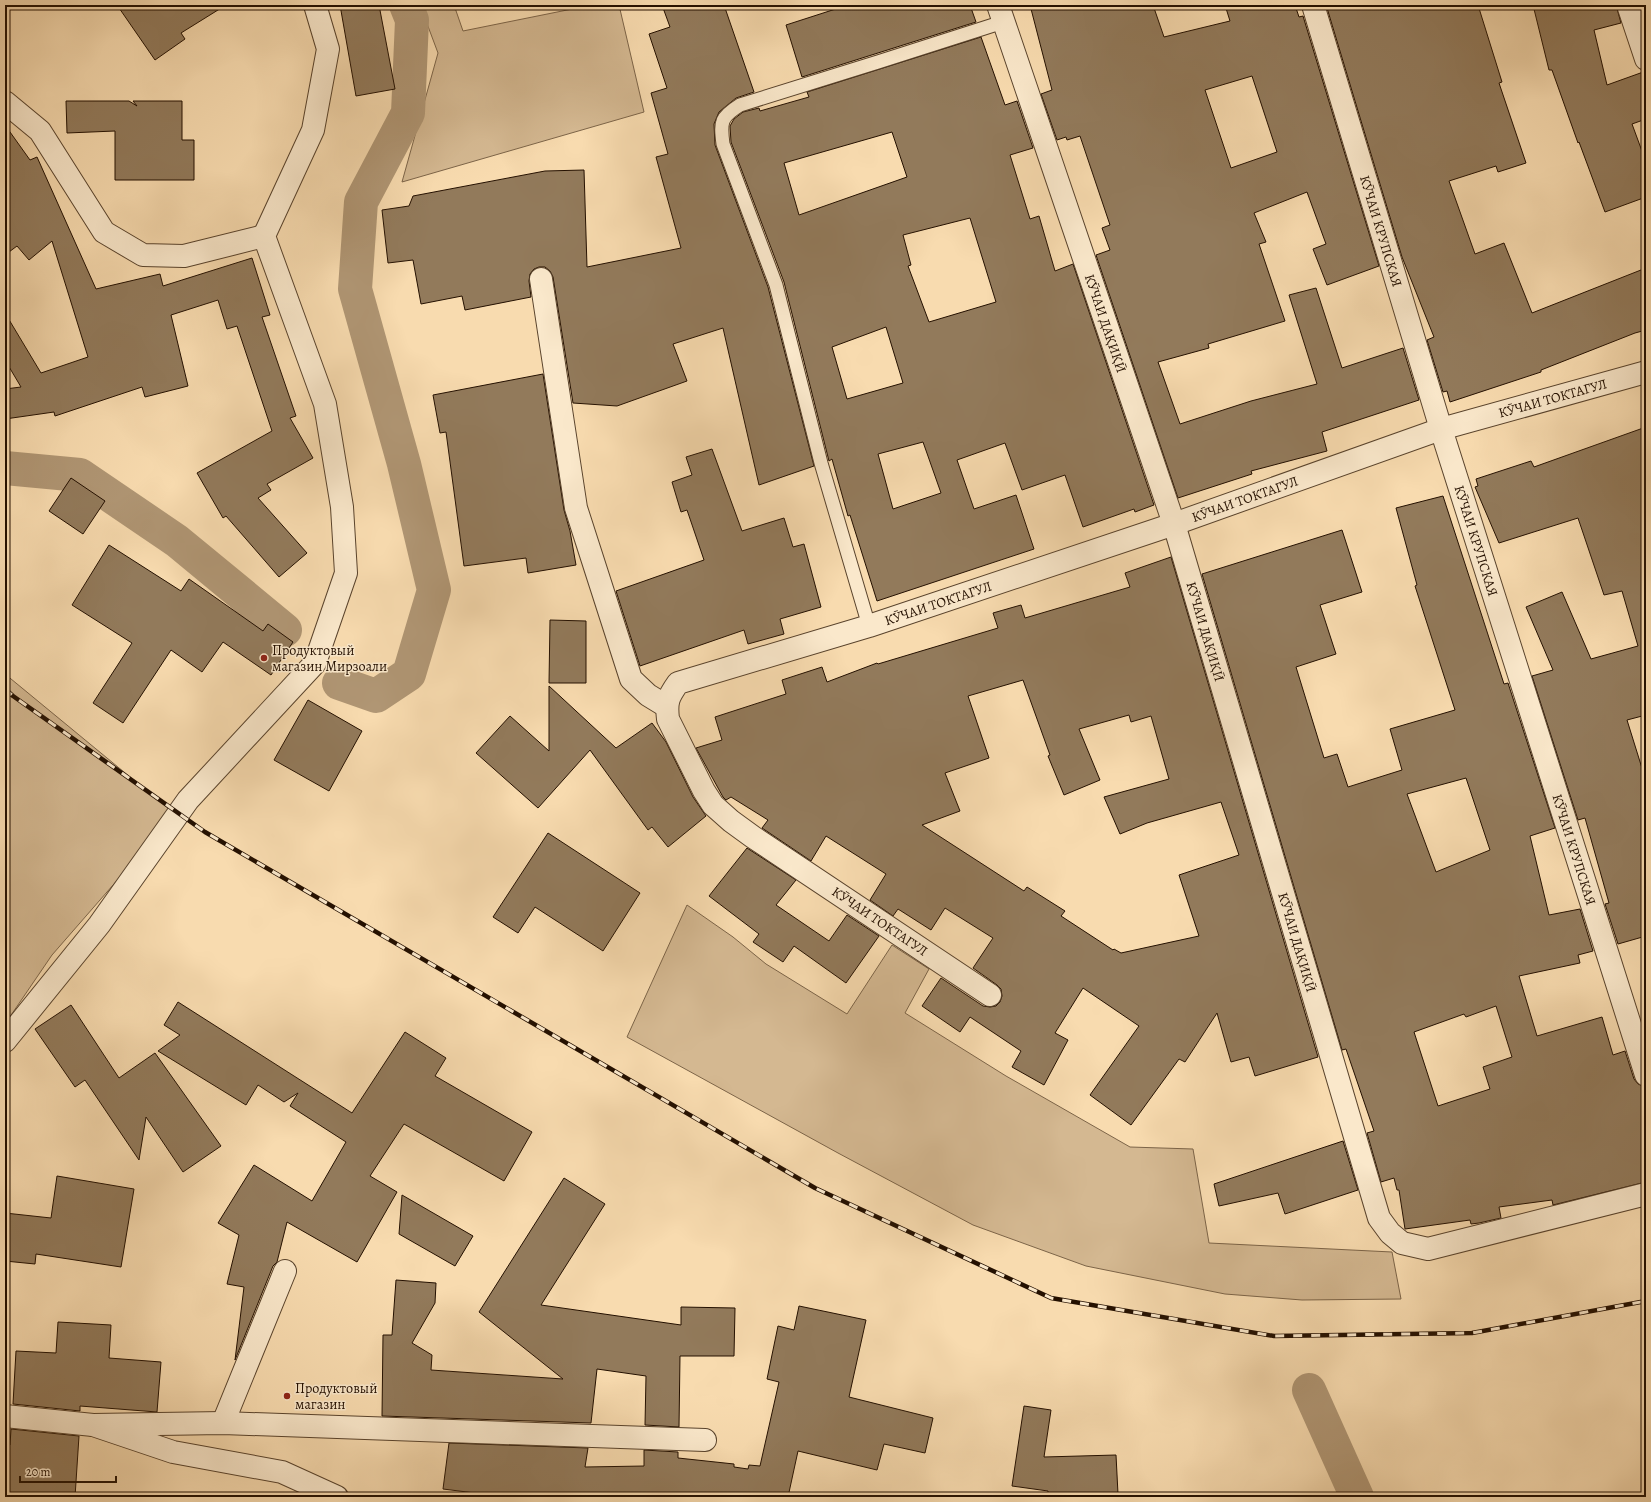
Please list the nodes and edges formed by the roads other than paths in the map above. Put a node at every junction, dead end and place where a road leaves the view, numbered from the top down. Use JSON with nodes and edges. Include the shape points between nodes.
{"nodes":[{"id":1,"x":315,"y":5,"type":"edge"},
{"id":2,"x":1313,"y":5,"type":"edge"},
{"id":3,"x":1628,"y":5,"type":"edge"},
{"id":4,"x":1000,"y":13,"type":"edge"},
{"id":5,"x":1646,"y":59,"type":"edge"},
{"id":6,"x":5,"y":102,"type":"edge"},
{"id":7,"x":264,"y":236,"type":"junction"},
{"id":8,"x":541,"y":279,"type":"dead end"},
{"id":9,"x":1646,"y":372,"type":"edge"},
{"id":10,"x":1441,"y":429,"type":"junction"},
{"id":11,"x":1174,"y":524,"type":"junction"},
{"id":12,"x":869,"y":626,"type":"junction"},
{"id":13,"x":666,"y":706,"type":"junction"},
{"id":14,"x":990,"y":995,"type":"dead end"},
{"id":15,"x":5,"y":1041,"type":"edge"},
{"id":16,"x":1646,"y":1075,"type":"edge"},
{"id":17,"x":1646,"y":1194,"type":"edge"},
{"id":18,"x":284,"y":1271,"type":"dead end"},
{"id":19,"x":5,"y":1416,"type":"edge"},
{"id":20,"x":223,"y":1423,"type":"junction"},
{"id":21,"x":93,"y":1426,"type":"junction"},
{"id":22,"x":705,"y":1440,"type":"dead end"},
{"id":23,"x":337,"y":1497,"type":"edge"}],
"edges":[{"from":1,"to":7,"type":"street","via":[[328,48],[313,130]]},
{"from":2,"to":10,"type":"street","name":"КӮЧАИ КРУПСКАЯ"},
{"from":3,"to":5,"type":"street"},
{"from":4,"to":11,"type":"street","name":"КӮЧАИ ДАҚИҚӢ"},
{"from":4,"to":12,"type":"lane","via":[[878,62],[740,105],[726,114],[721,127],[723,144],[776,285],[821,463]]},
{"from":6,"to":7,"type":"street","via":[[40,131],[104,232],[143,255],[184,256]]},
{"from":7,"to":15,"type":"street","via":[[326,404],[342,507],[346,573],[315,663],[188,800],[99,925]]},
{"from":8,"to":13,"type":"street","via":[[576,508],[631,679],[648,695]]},
{"from":9,"to":10,"type":"street","name":"КӮЧАИ ТОКТАГУЛ"},
{"from":10,"to":11,"type":"street","name":"КӮЧАИ ТОКТАГУЛ"},
{"from":10,"to":16,"type":"street","name":"КӮЧАИ КРУПСКАЯ"},
{"from":11,"to":12,"type":"street","name":"КӮЧАИ ТОКТАГУЛ"},
{"from":11,"to":17,"type":"street","name":"КӮЧАИ ДАҚИҚӢ","via":[[1379,1218],[1390,1233],[1402,1243],[1428,1249]]},
{"from":12,"to":13,"type":"street","name":"КӮЧАИ ТОКТАГУЛ","via":[[678,683],[670,694]]},
{"from":13,"to":14,"type":"street","name":"КӮЧАИ ТОКТАГУЛ","via":[[668,719],[713,805],[753,837]]},
{"from":18,"to":20,"type":"street"},
{"from":19,"to":21,"type":"street"},
{"from":20,"to":21,"type":"street"},
{"from":20,"to":22,"type":"street"},
{"from":21,"to":23,"type":"street","via":[[173,1452],[282,1472]]}]}
